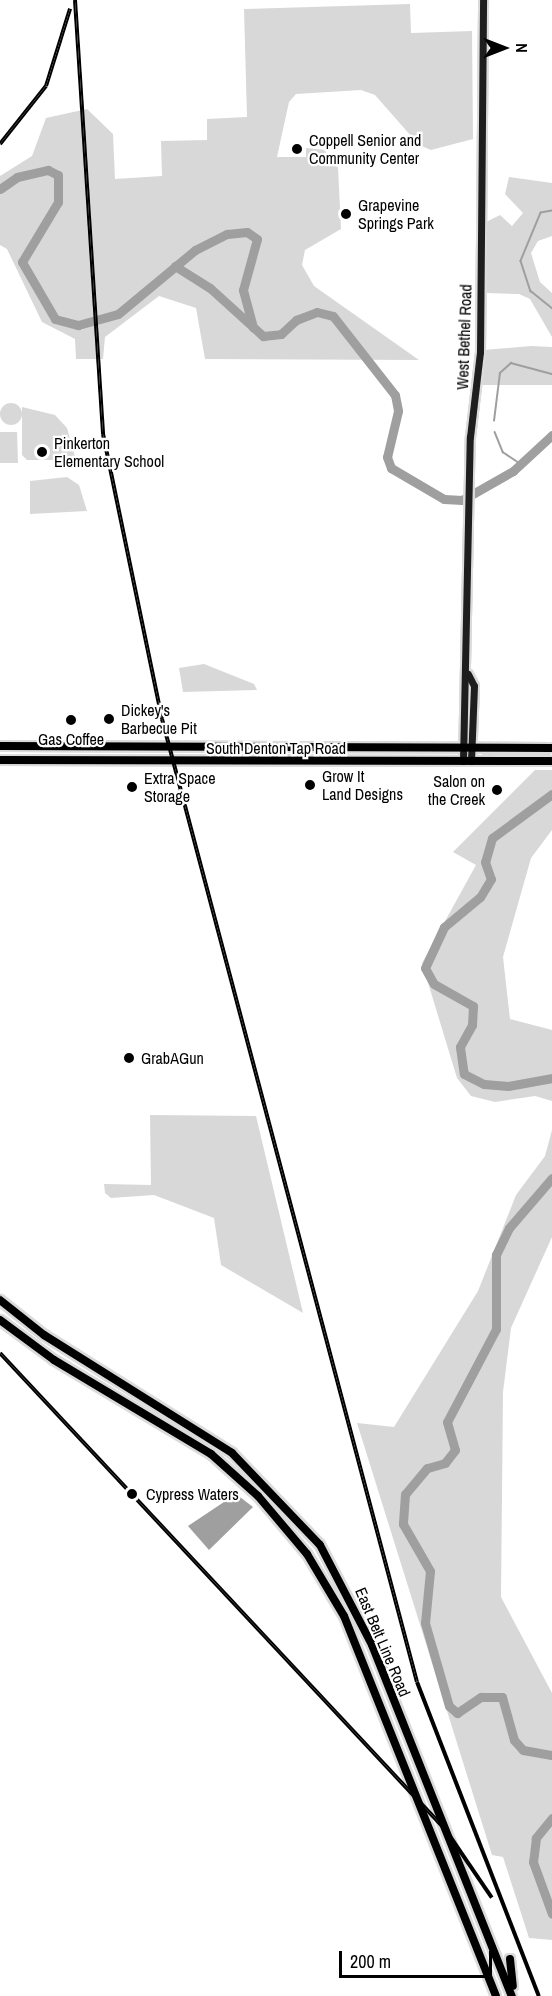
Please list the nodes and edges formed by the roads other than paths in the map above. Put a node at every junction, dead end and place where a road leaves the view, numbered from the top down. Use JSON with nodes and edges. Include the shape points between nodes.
{"nodes":[{"id":1,"x":483,"y":0,"type":"edge"},
{"id":2,"x":0,"y":746,"type":"edge"},
{"id":3,"x":14,"y":747,"type":"junction"},
{"id":4,"x":109,"y":747,"type":"junction"},
{"id":5,"x":239,"y":747,"type":"junction"},
{"id":6,"x":333,"y":748,"type":"junction"},
{"id":7,"x":467,"y":748,"type":"junction"},
{"id":8,"x":552,"y":748,"type":"edge"},
{"id":9,"x":0,"y":760,"type":"edge"},
{"id":10,"x":14,"y":760,"type":"junction"},
{"id":11,"x":109,"y":761,"type":"junction"},
{"id":12,"x":333,"y":761,"type":"junction"},
{"id":13,"x":467,"y":761,"type":"junction"},
{"id":14,"x":550,"y":761,"type":"edge"},
{"id":15,"x":239,"y":762,"type":"junction"},
{"id":16,"x":0,"y":1300,"type":"edge"},
{"id":17,"x":11,"y":1311,"type":"junction"},
{"id":18,"x":0,"y":1321,"type":"edge"},
{"id":19,"x":248,"y":1467,"type":"junction"},
{"id":20,"x":239,"y":1479,"type":"junction"},
{"id":21,"x":290,"y":1531,"type":"junction"},
{"id":22,"x":309,"y":1533,"type":"junction"},
{"id":23,"x":395,"y":1703,"type":"junction"},
{"id":24,"x":381,"y":1708,"type":"junction"},
{"id":25,"x":510,"y":1959,"type":"dead end"},
{"id":26,"x":496,"y":1996,"type":"edge"},
{"id":27,"x":512,"y":1996,"type":"edge"},
{"id":28,"x":517,"y":1996,"type":"edge"}],
"edges":[{"from":1,"to":7,"type":"main road","name":"West Bethel Road","via":[[480,352],[470,471]]},
{"from":2,"to":3,"type":"main road","name":"South Denton Tap Road"},
{"from":3,"to":4,"type":"main road","name":"South Denton Tap Road"},
{"from":3,"to":10,"type":"main road"},
{"from":4,"to":5,"type":"main road","name":"South Denton Tap Road"},
{"from":4,"to":11,"type":"main road"},
{"from":5,"to":6,"type":"main road","name":"South Denton Tap Road"},
{"from":5,"to":15,"type":"main road"},
{"from":6,"to":7,"type":"main road","name":"South Denton Tap Road"},
{"from":6,"to":12,"type":"main road"},
{"from":7,"to":8,"type":"main road","name":"South Denton Tap Road"},
{"from":7,"to":13,"type":"main road","name":"West Bethel Road"},
{"from":9,"to":10,"type":"main road","name":"South Denton Tap Road"},
{"from":10,"to":11,"type":"main road","name":"South Denton Tap Road"},
{"from":11,"to":15,"type":"main road","name":"South Denton Tap Road"},
{"from":12,"to":13,"type":"main road","name":"South Denton Tap Road"},
{"from":12,"to":15,"type":"main road","name":"South Denton Tap Road"},
{"from":13,"to":14,"type":"main road","name":"South Denton Tap Road"},
{"from":16,"to":17,"type":"main road","name":"East Belt Line Road"},
{"from":17,"to":18,"type":"main road"},
{"from":17,"to":19,"type":"main road","name":"East Belt Line Road","via":[[202,1430]]},
{"from":18,"to":20,"type":"main road","name":"East Belt Line Road","via":[[54,1360],[211,1454]]},
{"from":19,"to":20,"type":"main road"},
{"from":19,"to":22,"type":"main road","name":"East Belt Line Road"},
{"from":20,"to":21,"type":"main road","name":"East Belt Line Road"},
{"from":21,"to":22,"type":"main road"},
{"from":21,"to":24,"type":"main road","name":"East Belt Line Road","via":[[344,1616]]},
{"from":22,"to":23,"type":"main road","name":"East Belt Line Road","via":[[355,1605]]},
{"from":23,"to":24,"type":"main road"},
{"from":23,"to":27,"type":"main road","name":"East Belt Line Road"},
{"from":24,"to":26,"type":"main road","name":"East Belt Line Road"},
{"from":25,"to":28,"type":"main road"}]}
